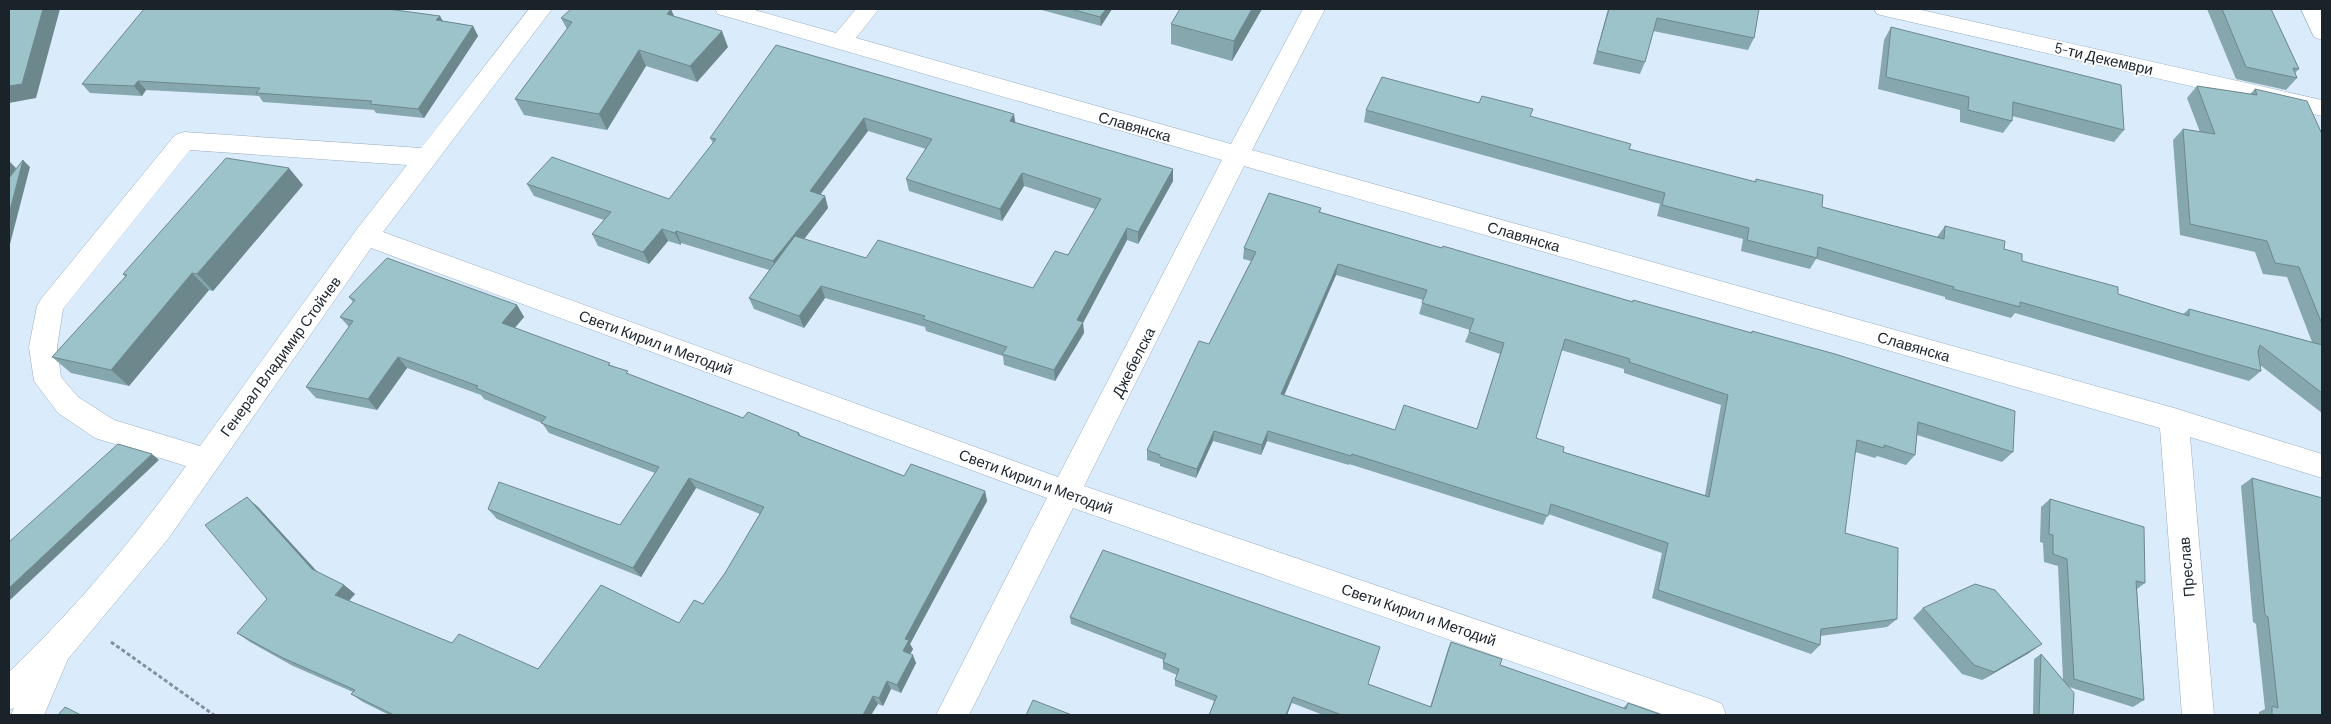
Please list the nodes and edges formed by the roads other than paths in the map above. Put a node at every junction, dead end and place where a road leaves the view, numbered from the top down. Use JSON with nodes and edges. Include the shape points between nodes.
{"nodes":[{"id":1,"x":541,"y":9,"type":"edge"},
{"id":2,"x":726,"y":9,"type":"edge"},
{"id":3,"x":868,"y":9,"type":"edge"},
{"id":4,"x":1314,"y":9,"type":"edge"},
{"id":5,"x":1885,"y":9,"type":"edge"},
{"id":6,"x":2312,"y":9,"type":"edge"},
{"id":7,"x":2322,"y":32,"type":"edge"},
{"id":8,"x":842,"y":41,"type":"junction"},
{"id":9,"x":2322,"y":108,"type":"edge"},
{"id":10,"x":1237,"y":156,"type":"junction"},
{"id":11,"x":427,"y":157,"type":"junction"},
{"id":12,"x":366,"y":236,"type":"junction"},
{"id":13,"x":2174,"y":420,"type":"junction"},
{"id":14,"x":205,"y":460,"type":"junction"},
{"id":15,"x":2322,"y":466,"type":"edge"},
{"id":16,"x":1067,"y":492,"type":"junction"},
{"id":17,"x":58,"y":647,"type":"junction"},
{"id":18,"x":9,"y":694,"type":"edge"},
{"id":19,"x":27,"y":715,"type":"edge"},
{"id":20,"x":952,"y":715,"type":"edge"},
{"id":21,"x":1710,"y":715,"type":"edge"},
{"id":22,"x":2198,"y":715,"type":"edge"}],
"edges":[{"from":1,"to":11,"type":"street","name":"Генерал Владимир Стойчев"},
{"from":2,"to":8,"type":"street","name":"Славянска"},
{"from":3,"to":8,"type":"street"},
{"from":4,"to":10,"type":"street","name":"Джебелска"},
{"from":5,"to":9,"type":"street","name":"5-ти Декември"},
{"from":6,"to":7,"type":"street"},
{"from":8,"to":10,"type":"street","name":"Славянска"},
{"from":10,"to":13,"type":"street","name":"Славянска"},
{"from":10,"to":16,"type":"street","name":"Джебелска"},
{"from":11,"to":12,"type":"street","name":"Генерал Владимир Стойчев"},
{"from":11,"to":14,"type":"street","via":[[184,141],[50,306],[43,347],[48,381],[68,405],[105,430]]},
{"from":12,"to":14,"type":"street","name":"Генерал Владимир Стойчев"},
{"from":12,"to":16,"type":"street","name":"Свети Кирил и Методий"},
{"from":13,"to":15,"type":"street","name":"Славянска"},
{"from":13,"to":22,"type":"street","name":"Преслав"},
{"from":14,"to":17,"type":"street","name":"Генерал Владимир Стойчев","via":[[157,530]]},
{"from":16,"to":20,"type":"street","name":"Джебелска"},
{"from":16,"to":21,"type":"street","name":"Свети Кирил и Методий"},
{"from":17,"to":18,"type":"street","name":"Генерал Владимир Стойчев"},
{"from":17,"to":19,"type":"street"}]}
